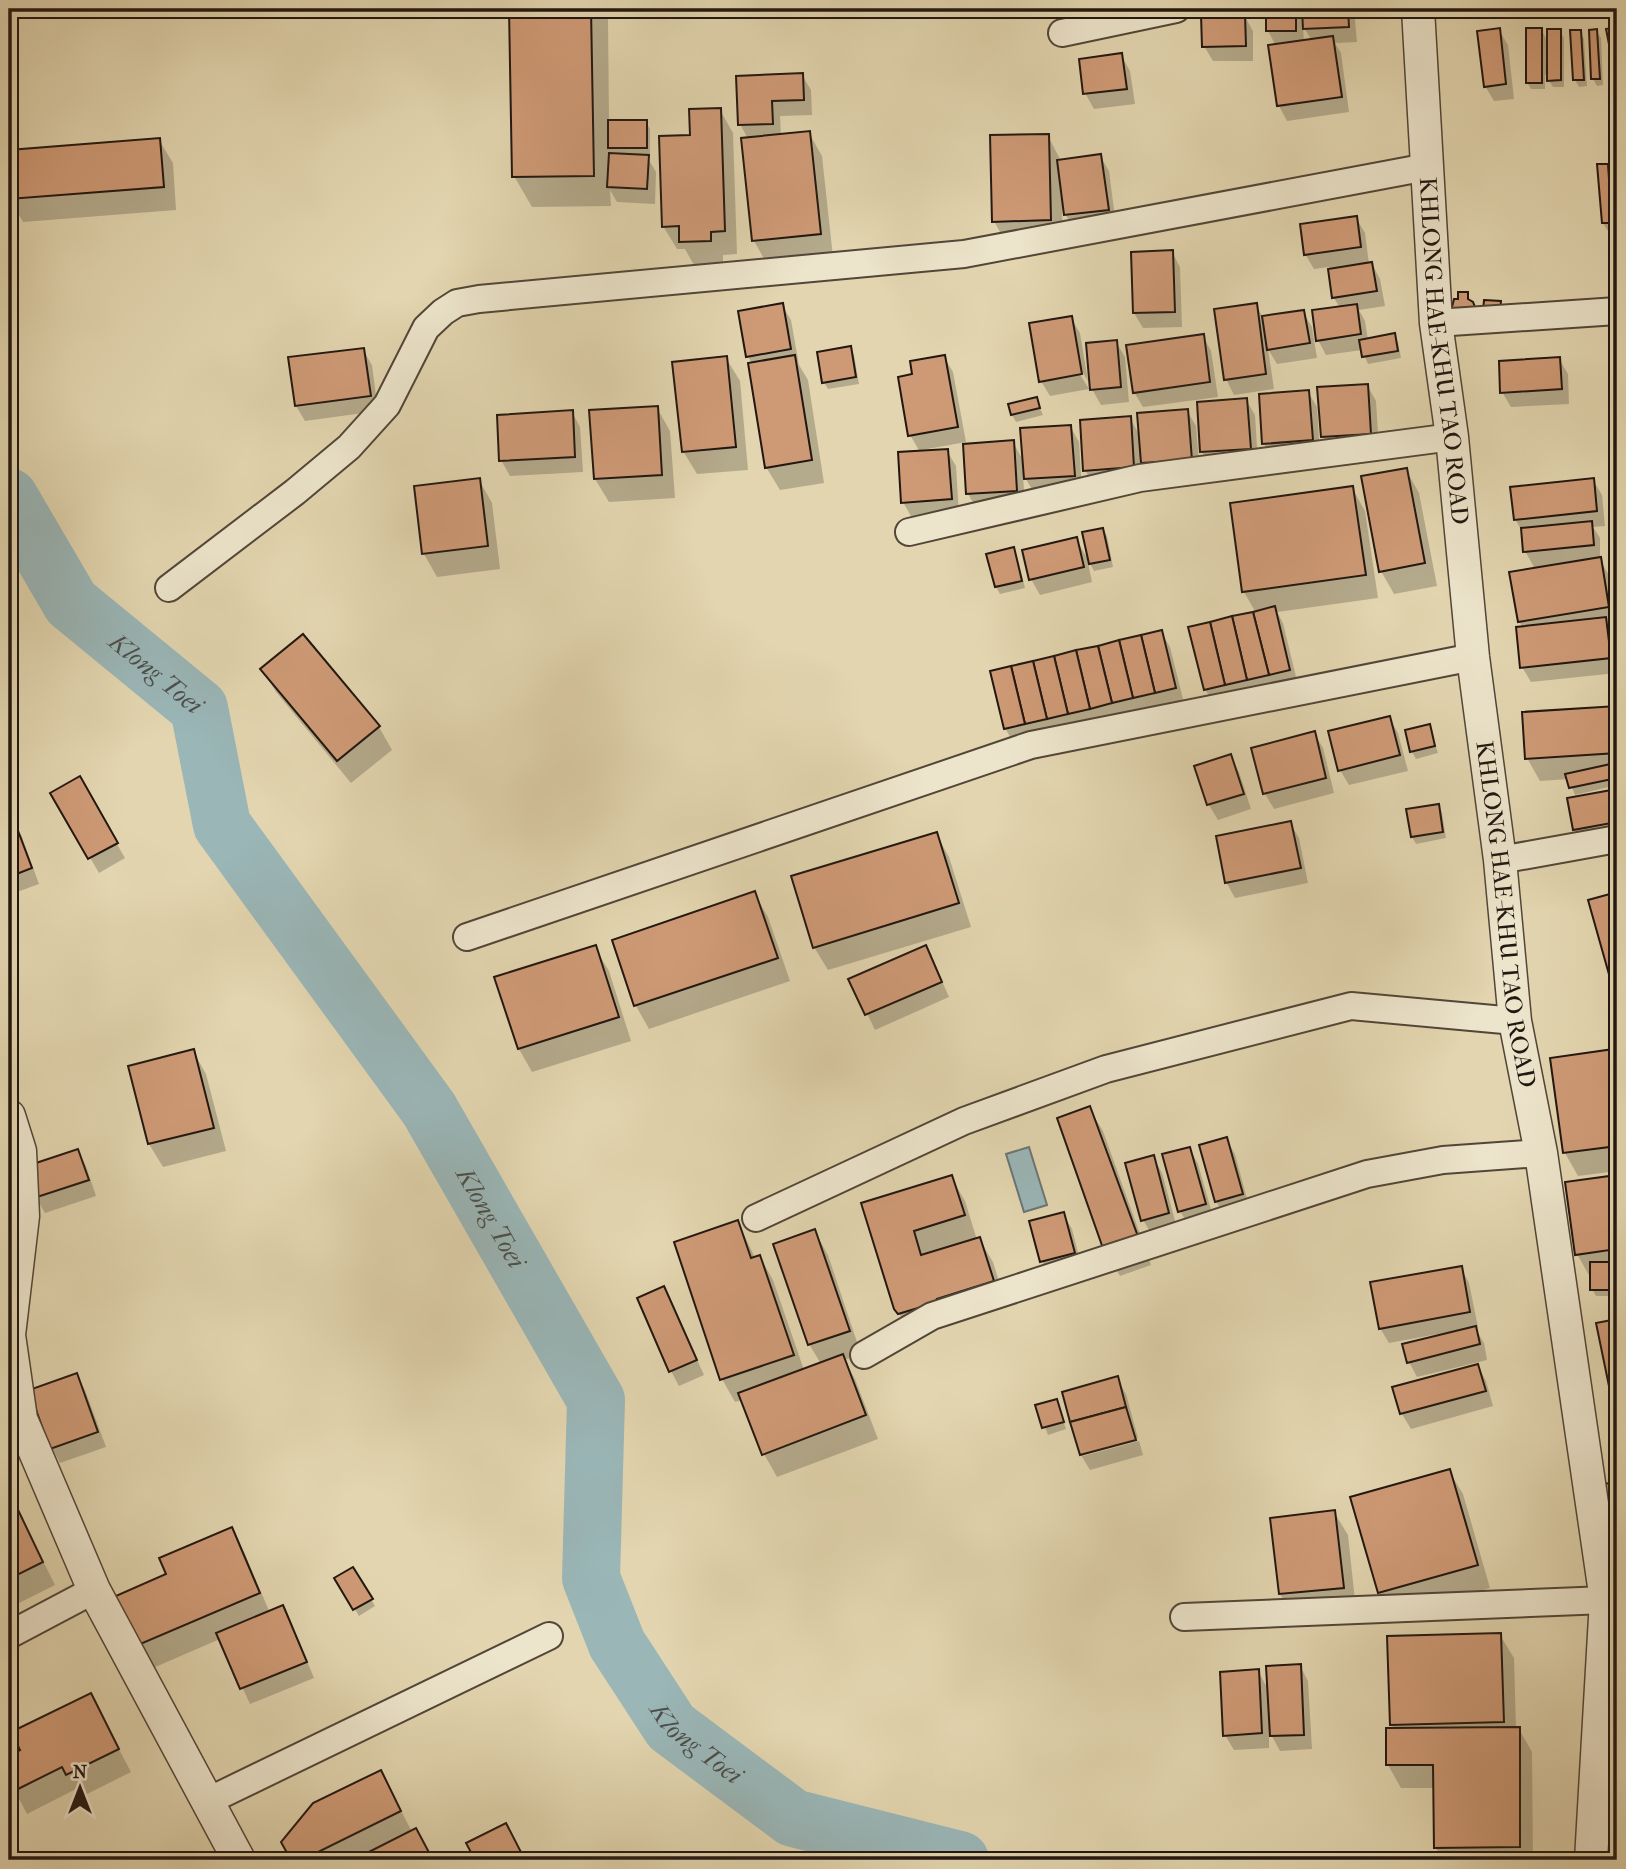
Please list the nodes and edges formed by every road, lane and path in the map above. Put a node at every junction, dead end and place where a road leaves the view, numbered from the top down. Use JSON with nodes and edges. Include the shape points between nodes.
{"nodes":[{"id":1,"x":1176,"y":9,"type":"edge"},
{"id":2,"x":1418,"y":9,"type":"edge"},
{"id":3,"x":1062,"y":33,"type":"dead end"},
{"id":4,"x":1427,"y":167,"type":"junction"},
{"id":5,"x":1617,"y":311,"type":"edge"},
{"id":6,"x":1436,"y":323,"type":"junction"},
{"id":7,"x":1452,"y":437,"type":"junction"},
{"id":8,"x":909,"y":532,"type":"dead end"},
{"id":9,"x":169,"y":588,"type":"dead end"},
{"id":10,"x":1473,"y":657,"type":"junction"},
{"id":11,"x":1617,"y":838,"type":"edge"},
{"id":12,"x":1500,"y":860,"type":"junction"},
{"id":13,"x":467,"y":937,"type":"dead end"},
{"id":14,"x":1515,"y":1021,"type":"junction"},
{"id":15,"x":9,"y":1116,"type":"edge"},
{"id":16,"x":1541,"y":1153,"type":"junction"},
{"id":17,"x":16,"y":1219,"type":"edge"},
{"id":18,"x":756,"y":1219,"type":"dead end"},
{"id":19,"x":864,"y":1356,"type":"dead end"},
{"id":20,"x":94,"y":1590,"type":"junction"},
{"id":21,"x":1606,"y":1600,"type":"junction"},
{"id":22,"x":1184,"y":1618,"type":"dead end"},
{"id":23,"x":9,"y":1635,"type":"edge"},
{"id":24,"x":550,"y":1636,"type":"dead end"},
{"id":25,"x":208,"y":1801,"type":"junction"},
{"id":26,"x":239,"y":1860,"type":"edge"},
{"id":27,"x":1591,"y":1860,"type":"edge"}],
"edges":[{"from":1,"to":3,"type":"street"},
{"from":2,"to":4,"type":"street","name":"KHLONG HAE-KHU TAO ROAD"},
{"from":4,"to":6,"type":"street","name":"KHLONG HAE-KHU TAO ROAD"},
{"from":4,"to":9,"type":"street","via":[[964,254],[457,303],[426,328],[387,405],[349,447]]},
{"from":5,"to":6,"type":"street"},
{"from":6,"to":7,"type":"street","name":"KHLONG HAE-KHU TAO ROAD"},
{"from":7,"to":8,"type":"street","via":[[1140,478]]},
{"from":7,"to":10,"type":"street","name":"KHLONG HAE-KHU TAO ROAD"},
{"from":10,"to":12,"type":"street","name":"KHLONG HAE-KHU TAO ROAD"},
{"from":10,"to":13,"type":"street","via":[[1031,745]]},
{"from":11,"to":12,"type":"street"},
{"from":12,"to":14,"type":"street","name":"KHLONG HAE-KHU TAO ROAD"},
{"from":14,"to":16,"type":"street","name":"KHLONG HAE-KHU TAO ROAD"},
{"from":14,"to":18,"type":"street","via":[[1352,1006],[1106,1069],[964,1121]]},
{"from":15,"to":17,"type":"street","via":[[20,1151]]},
{"from":16,"to":19,"type":"street","via":[[1443,1160],[1367,1174],[932,1316]]},
{"from":16,"to":21,"type":"street","name":"KHLONG HAE-KHU TAO ROAD"},
{"from":17,"to":20,"type":"street","via":[[9,1335],[21,1419]]},
{"from":20,"to":23,"type":"street"},
{"from":20,"to":25,"type":"street"},
{"from":21,"to":22,"type":"street"},
{"from":21,"to":27,"type":"street","name":"KHLONG HAE-KHU TAO ROAD"},
{"from":24,"to":25,"type":"street"},
{"from":25,"to":26,"type":"street"}]}
